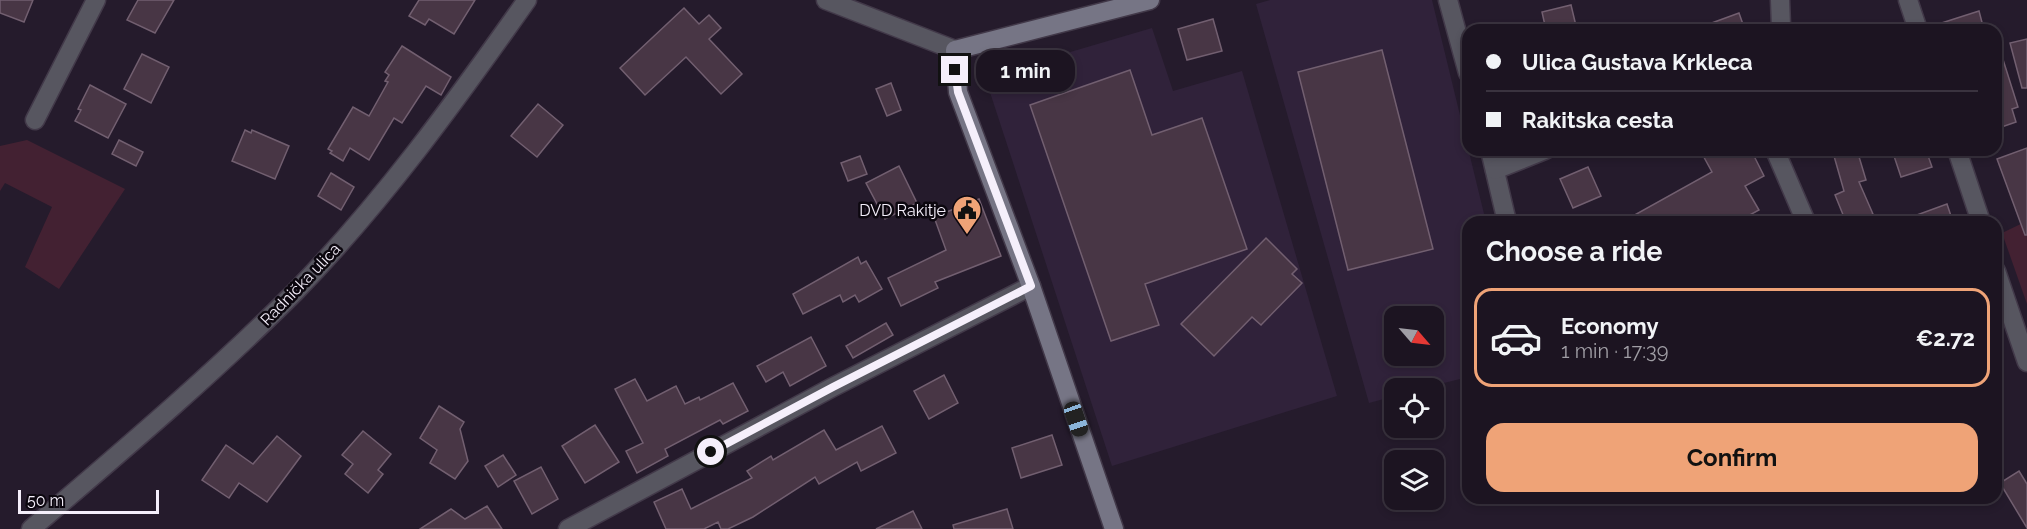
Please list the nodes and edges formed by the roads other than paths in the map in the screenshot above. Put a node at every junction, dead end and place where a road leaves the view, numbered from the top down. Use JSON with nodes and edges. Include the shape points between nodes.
{"nodes":[{"id":1,"x":96,"y":0,"type":"edge"},
{"id":2,"x":527,"y":0,"type":"edge"},
{"id":3,"x":826,"y":0,"type":"edge"},
{"id":4,"x":1150,"y":0,"type":"edge"},
{"id":5,"x":1448,"y":0,"type":"edge"},
{"id":6,"x":1780,"y":0,"type":"edge"},
{"id":7,"x":1908,"y":0,"type":"edge"},
{"id":8,"x":1781,"y":24,"type":"edge"},
{"id":9,"x":1916,"y":24,"type":"edge"},
{"id":10,"x":955,"y":50,"type":"junction"},
{"id":11,"x":1462,"y":51,"type":"edge"},
{"id":12,"x":35,"y":120,"type":"dead end"},
{"id":13,"x":1492,"y":156,"type":"edge"},
{"id":14,"x":1530,"y":156,"type":"edge"},
{"id":15,"x":1778,"y":156,"type":"edge"},
{"id":16,"x":1959,"y":156,"type":"edge"},
{"id":17,"x":1495,"y":170,"type":"junction"},
{"id":18,"x":1506,"y":216,"type":"edge"},
{"id":19,"x":1803,"y":216,"type":"edge"},
{"id":20,"x":1979,"y":216,"type":"edge"},
{"id":21,"x":1031,"y":286,"type":"junction"},
{"id":22,"x":2002,"y":289,"type":"edge"},
{"id":23,"x":2027,"y":362,"type":"edge"},
{"id":24,"x":31,"y":529,"type":"edge"},
{"id":25,"x":568,"y":529,"type":"edge"},
{"id":26,"x":1114,"y":529,"type":"edge"}],
"edges":[{"from":1,"to":12,"type":"street"},
{"from":2,"to":24,"type":"street","name":"Radnička ulica","via":[[380,198],[296,290],[214,370]]},
{"from":3,"to":10,"type":"street"},
{"from":4,"to":10,"type":"street"},
{"from":5,"to":11,"type":"street"},
{"from":6,"to":8,"type":"street"},
{"from":7,"to":9,"type":"street"},
{"from":10,"to":21,"type":"street","via":[[958,92]]},
{"from":13,"to":17,"type":"street"},
{"from":14,"to":17,"type":"street"},
{"from":15,"to":19,"type":"street"},
{"from":16,"to":20,"type":"street"},
{"from":17,"to":18,"type":"street"},
{"from":21,"to":25,"type":"street"},
{"from":21,"to":26,"type":"street"},
{"from":22,"to":23,"type":"street"}]}
